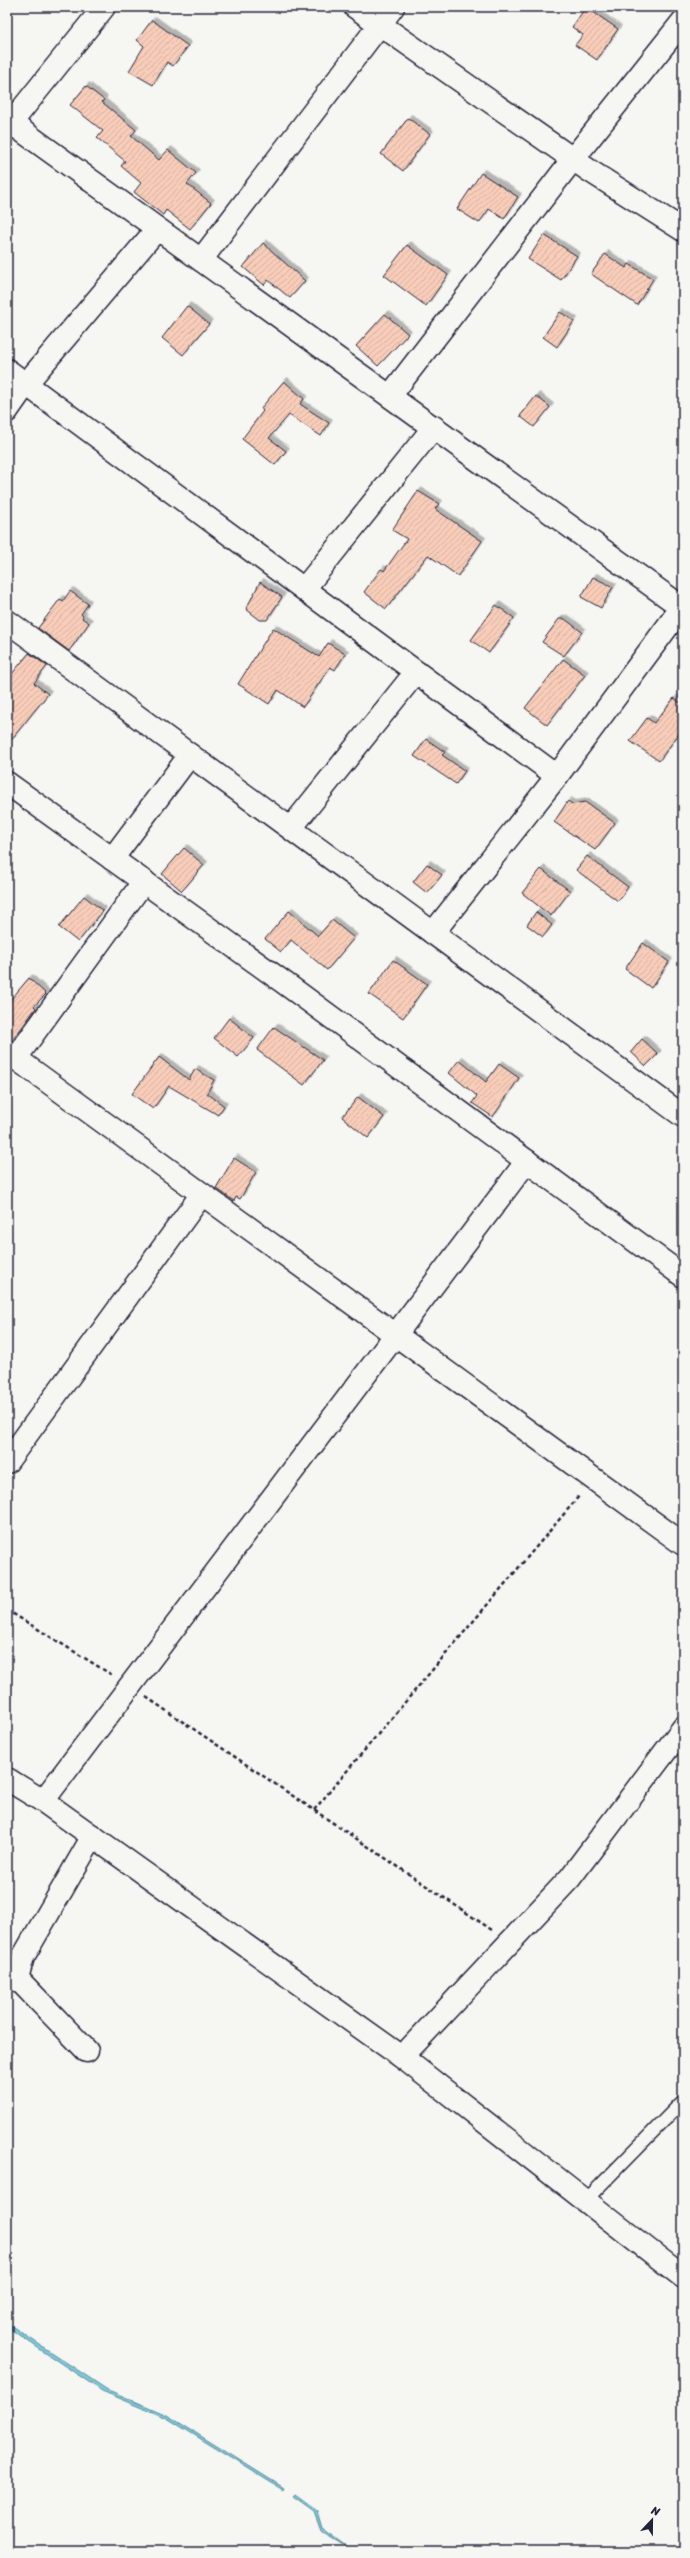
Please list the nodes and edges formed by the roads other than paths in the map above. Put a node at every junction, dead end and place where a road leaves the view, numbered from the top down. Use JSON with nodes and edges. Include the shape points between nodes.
{"nodes":[{"id":1,"x":104,"y":7,"type":"edge"},
{"id":2,"x":355,"y":7,"type":"edge"},
{"id":3,"x":393,"y":7,"type":"edge"},
{"id":4,"x":683,"y":21,"type":"edge"},
{"id":5,"x":379,"y":24,"type":"junction"},
{"id":6,"x":9,"y":122,"type":"edge"},
{"id":7,"x":573,"y":159,"type":"junction"},
{"id":8,"x":156,"y":229,"type":"junction"},
{"id":9,"x":683,"y":230,"type":"edge"},
{"id":10,"x":201,"y":260,"type":"junction"},
{"id":11,"x":7,"y":370,"type":"edge"},
{"id":12,"x":26,"y":384,"type":"junction"},
{"id":13,"x":390,"y":396,"type":"junction"},
{"id":14,"x":7,"y":411,"type":"edge"},
{"id":15,"x":434,"y":428,"type":"junction"},
{"id":16,"x":304,"y":590,"type":"junction"},
{"id":17,"x":682,"y":607,"type":"edge"},
{"id":18,"x":7,"y":621,"type":"edge"},
{"id":19,"x":416,"y":672,"type":"junction"},
{"id":20,"x":190,"y":755,"type":"junction"},
{"id":21,"x":558,"y":776,"type":"junction"},
{"id":22,"x":7,"y":783,"type":"edge"},
{"id":23,"x":291,"y":828,"type":"junction"},
{"id":24,"x":112,"y":859,"type":"junction"},
{"id":25,"x":144,"y":881,"type":"junction"},
{"id":26,"x":433,"y":933,"type":"junction"},
{"id":27,"x":11,"y":1055,"type":"edge"},
{"id":28,"x":683,"y":1116,"type":"edge"},
{"id":29,"x":527,"y":1161,"type":"junction"},
{"id":30,"x":202,"y":1194,"type":"junction"},
{"id":31,"x":683,"y":1276,"type":"edge"},
{"id":32,"x":394,"y":1334,"type":"junction"},
{"id":33,"x":7,"y":1462,"type":"edge"},
{"id":34,"x":683,"y":1544,"type":"edge"},
{"id":35,"x":683,"y":1728,"type":"edge"},
{"id":36,"x":7,"y":1779,"type":"edge"},
{"id":37,"x":43,"y":1801,"type":"junction"},
{"id":38,"x":93,"y":1836,"type":"junction"},
{"id":39,"x":87,"y":2051,"type":"dead end"},
{"id":40,"x":402,"y":2057,"type":"junction"},
{"id":41,"x":683,"y":2101,"type":"edge"},
{"id":42,"x":585,"y":2201,"type":"junction"},
{"id":43,"x":683,"y":2277,"type":"edge"}],
"edges":[{"from":1,"to":6,"type":"street"},
{"from":2,"to":5,"type":"street"},
{"from":3,"to":5,"type":"street"},
{"from":4,"to":7,"type":"street"},
{"from":5,"to":7,"type":"street"},
{"from":5,"to":10,"type":"street"},
{"from":6,"to":8,"type":"street"},
{"from":7,"to":9,"type":"street"},
{"from":7,"to":13,"type":"street"},
{"from":8,"to":10,"type":"street"},
{"from":8,"to":12,"type":"street"},
{"from":10,"to":13,"type":"street"},
{"from":11,"to":12,"type":"street"},
{"from":12,"to":14,"type":"street"},
{"from":12,"to":16,"type":"street"},
{"from":13,"to":15,"type":"street"},
{"from":15,"to":16,"type":"street"},
{"from":15,"to":17,"type":"street"},
{"from":16,"to":19,"type":"street"},
{"from":17,"to":21,"type":"street"},
{"from":18,"to":20,"type":"street"},
{"from":19,"to":21,"type":"street"},
{"from":19,"to":23,"type":"street"},
{"from":20,"to":23,"type":"street"},
{"from":20,"to":24,"type":"street"},
{"from":21,"to":26,"type":"street"},
{"from":22,"to":24,"type":"street"},
{"from":23,"to":26,"type":"street"},
{"from":24,"to":25,"type":"street"},
{"from":25,"to":27,"type":"street"},
{"from":25,"to":29,"type":"street"},
{"from":26,"to":28,"type":"street"},
{"from":27,"to":30,"type":"street"},
{"from":29,"to":31,"type":"street"},
{"from":29,"to":32,"type":"street"},
{"from":30,"to":32,"type":"street"},
{"from":30,"to":33,"type":"street"},
{"from":32,"to":34,"type":"street"},
{"from":32,"to":37,"type":"street"},
{"from":35,"to":40,"type":"street","via":[[570,1878]]},
{"from":36,"to":37,"type":"street"},
{"from":37,"to":38,"type":"street"},
{"from":38,"to":39,"type":"street","via":[[23,1957],[17,1978]]},
{"from":38,"to":40,"type":"street"},
{"from":40,"to":42,"type":"street"},
{"from":41,"to":42,"type":"lane"},
{"from":42,"to":43,"type":"street"}]}
